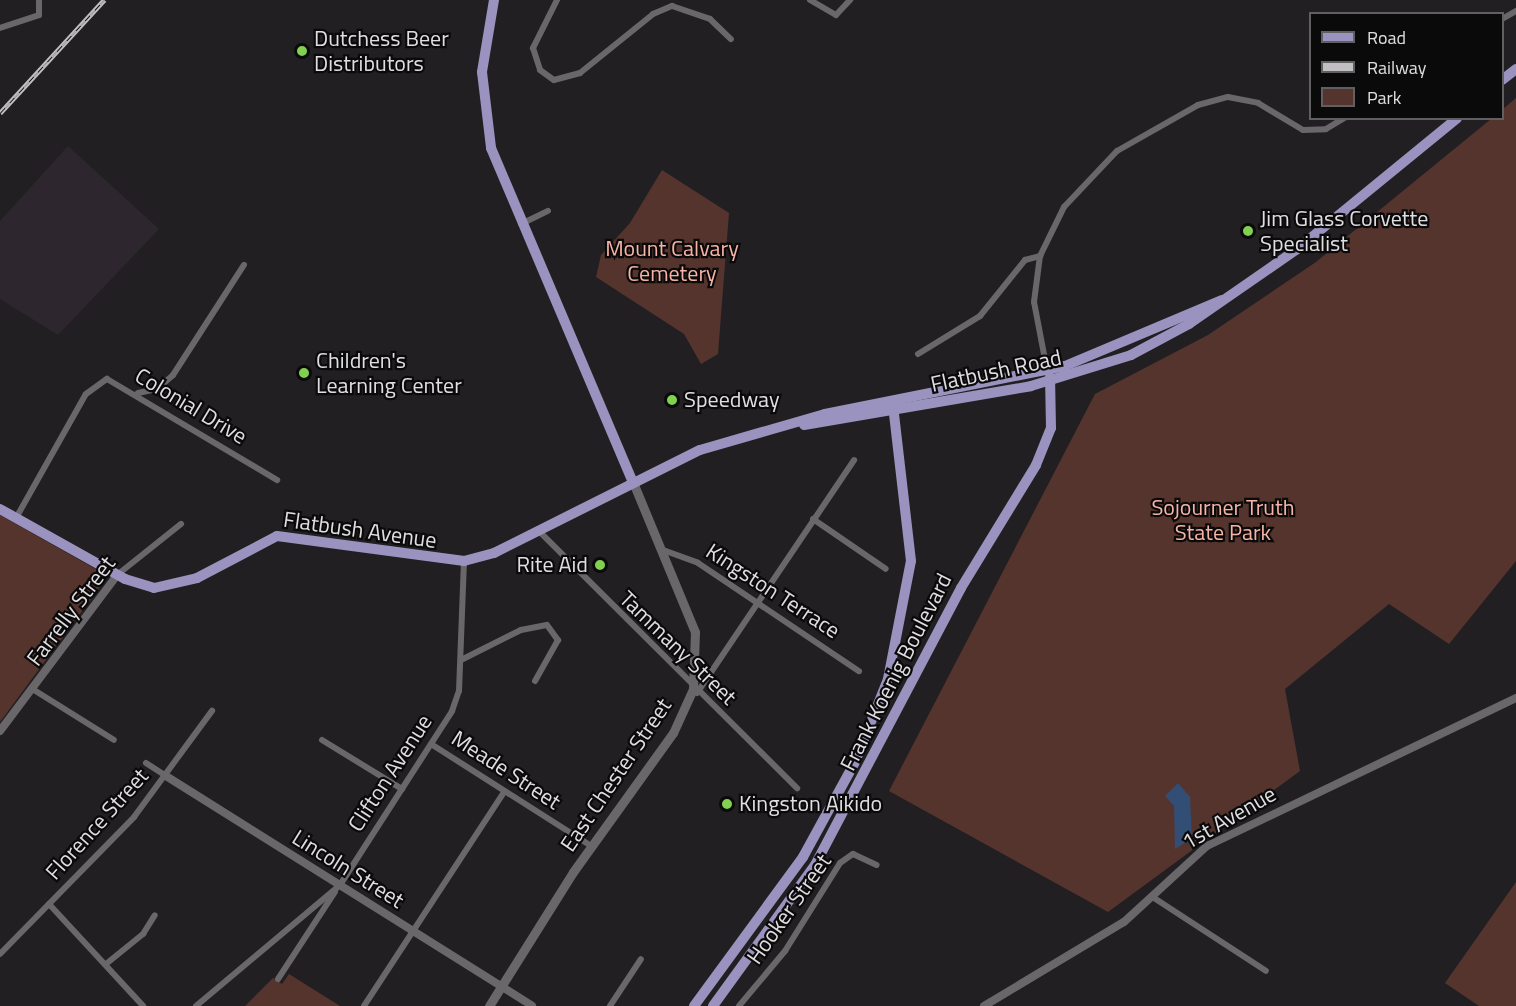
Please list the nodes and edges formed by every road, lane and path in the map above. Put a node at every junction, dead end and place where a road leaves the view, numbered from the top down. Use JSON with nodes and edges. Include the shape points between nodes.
{"nodes":[{"id":1,"x":39,"y":0,"type":"edge"},
{"id":2,"x":494,"y":0,"type":"edge"},
{"id":3,"x":556,"y":0,"type":"edge"},
{"id":4,"x":810,"y":0,"type":"edge"},
{"id":5,"x":850,"y":0,"type":"edge"},
{"id":6,"x":0,"y":28,"type":"edge"},
{"id":7,"x":731,"y":39,"type":"dead end"},
{"id":8,"x":1516,"y":69,"type":"edge"},
{"id":9,"x":1504,"y":79,"type":"edge"},
{"id":10,"x":1340,"y":120,"type":"edge"},
{"id":11,"x":1455,"y":120,"type":"edge"},
{"id":12,"x":548,"y":212,"type":"dead end"},
{"id":13,"x":520,"y":224,"type":"junction"},
{"id":14,"x":1040,"y":256,"type":"junction"},
{"id":15,"x":244,"y":265,"type":"dead end"},
{"id":16,"x":1222,"y":300,"type":"junction"},
{"id":17,"x":918,"y":354,"type":"dead end"},
{"id":18,"x":1047,"y":371,"type":"junction"},
{"id":19,"x":1051,"y":382,"type":"junction"},
{"id":20,"x":138,"y":394,"type":"junction"},
{"id":21,"x":898,"y":399,"type":"junction"},
{"id":22,"x":892,"y":412,"type":"junction"},
{"id":23,"x":762,"y":432,"type":"junction"},
{"id":24,"x":687,"y":456,"type":"joint"},
{"id":25,"x":854,"y":459,"type":"dead end"},
{"id":26,"x":277,"y":480,"type":"dead end"},
{"id":27,"x":633,"y":482,"type":"junction"},
{"id":28,"x":0,"y":509,"type":"edge"},
{"id":29,"x":16,"y":518,"type":"junction"},
{"id":30,"x":813,"y":519,"type":"junction"},
{"id":31,"x":181,"y":524,"type":"dead end"},
{"id":32,"x":537,"y":530,"type":"junction"},
{"id":33,"x":663,"y":550,"type":"junction"},
{"id":34,"x":464,"y":561,"type":"junction"},
{"id":35,"x":886,"y":569,"type":"dead end"},
{"id":36,"x":117,"y":575,"type":"junction"},
{"id":37,"x":760,"y":603,"type":"junction"},
{"id":38,"x":461,"y":660,"type":"junction"},
{"id":39,"x":859,"y":671,"type":"dead end"},
{"id":40,"x":535,"y":681,"type":"dead end"},
{"id":41,"x":34,"y":690,"type":"junction"},
{"id":42,"x":695,"y":691,"type":"junction"},
{"id":43,"x":1516,"y":698,"type":"edge"},
{"id":44,"x":212,"y":711,"type":"dead end"},
{"id":45,"x":0,"y":730,"type":"edge"},
{"id":46,"x":114,"y":740,"type":"dead end"},
{"id":47,"x":322,"y":740,"type":"dead end"},
{"id":48,"x":431,"y":744,"type":"junction"},
{"id":49,"x":146,"y":763,"type":"dead end"},
{"id":50,"x":166,"y":776,"type":"junction"},
{"id":51,"x":797,"y":788,"type":"dead end"},
{"id":52,"x":402,"y":789,"type":"junction"},
{"id":53,"x":504,"y":792,"type":"junction"},
{"id":54,"x":591,"y":846,"type":"junction"},
{"id":55,"x":877,"y":865,"type":"dead end"},
{"id":56,"x":340,"y":885,"type":"junction"},
{"id":57,"x":1151,"y":896,"type":"junction"},
{"id":58,"x":49,"y":904,"type":"junction"},
{"id":59,"x":155,"y":915,"type":"dead end"},
{"id":60,"x":413,"y":931,"type":"junction"},
{"id":61,"x":0,"y":954,"type":"edge"},
{"id":62,"x":641,"y":958,"type":"dead end"},
{"id":63,"x":106,"y":964,"type":"junction"},
{"id":64,"x":1266,"y":970,"type":"dead end"},
{"id":65,"x":278,"y":979,"type":"dead end"},
{"id":66,"x":501,"y":987,"type":"junction"},
{"id":67,"x":142,"y":1006,"type":"edge"},
{"id":68,"x":196,"y":1006,"type":"edge"},
{"id":69,"x":364,"y":1006,"type":"edge"},
{"id":70,"x":489,"y":1006,"type":"edge"},
{"id":71,"x":532,"y":1006,"type":"edge"},
{"id":72,"x":610,"y":1006,"type":"edge"},
{"id":73,"x":694,"y":1006,"type":"edge"},
{"id":74,"x":713,"y":1006,"type":"edge"},
{"id":75,"x":739,"y":1006,"type":"edge"},
{"id":76,"x":984,"y":1006,"type":"edge"}],
"edges":[{"from":1,"to":6,"type":"street","via":[[37,16]]},
{"from":2,"to":13,"type":"main road","via":[[483,57],[484,111],[495,163]]},
{"from":3,"to":7,"type":"street","via":[[533,48],[540,70],[554,80],[580,73],[653,14],[672,6],[702,15]]},
{"from":4,"to":5,"type":"street","via":[[836,15]]},
{"from":8,"to":9,"type":"main road"},
{"from":10,"to":14,"type":"street","via":[[1314,132],[1236,98],[1198,105],[1134,140],[1096,168],[1058,217]]},
{"from":11,"to":16,"type":"main road","name":"Flatbush Road","via":[[1316,235]]},
{"from":12,"to":13,"type":"street"},
{"from":13,"to":27,"type":"main road"},
{"from":14,"to":17,"type":"street","via":[[1025,260],[980,316]]},
{"from":14,"to":18,"type":"street","via":[[1034,302]]},
{"from":15,"to":20,"type":"street","via":[[173,375],[157,389]]},
{"from":16,"to":18,"type":"main road","name":"Flatbush Road","via":[[1119,347]]},
{"from":16,"to":19,"type":"main road","name":"Flatbush Road","via":[[1145,348]]},
{"from":18,"to":19,"type":"main road","name":"Frank Koenig Boulevard"},
{"from":18,"to":21,"type":"main road","name":"Flatbush Road"},
{"from":19,"to":22,"type":"main road","name":"Flatbush Road"},
{"from":19,"to":74,"type":"main road","name":"Frank Koenig Boulevard","via":[[1051,428],[1036,465],[961,588],[819,858]]},
{"from":20,"to":26,"type":"street","name":"Colonial Drive"},
{"from":20,"to":29,"type":"street","name":"Colonial Drive","via":[[107,379],[92,386]]},
{"from":21,"to":22,"type":"main road"},
{"from":21,"to":23,"type":"main road","name":"Flatbush Road"},
{"from":22,"to":23,"type":"main road","name":"Flatbush Road"},
{"from":22,"to":73,"type":"main road","name":"Frank Koenig Boulevard","via":[[912,543],[907,604],[888,679],[855,762],[803,857]]},
{"from":23,"to":24,"type":"main road","name":"Flatbush Road"},
{"from":24,"to":27,"type":"main road","name":"Flatbush Avenue"},
{"from":25,"to":30,"type":"street","name":"East Chester Street"},
{"from":27,"to":32,"type":"main road","name":"Flatbush Avenue"},
{"from":27,"to":33,"type":"main road","name":"East Chester Street"},
{"from":28,"to":29,"type":"main road","name":"Flatbush Avenue"},
{"from":29,"to":36,"type":"main road","name":"Flatbush Avenue"},
{"from":30,"to":35,"type":"street"},
{"from":30,"to":37,"type":"street","name":"East Chester Street"},
{"from":31,"to":36,"type":"street","name":"Farrelly Street"},
{"from":32,"to":34,"type":"main road","name":"Flatbush Avenue"},
{"from":32,"to":42,"type":"street","name":"Tammany Street"},
{"from":33,"to":37,"type":"street","name":"Kingston Terrace","via":[[688,556]]},
{"from":33,"to":42,"type":"main road","name":"East Chester Street","via":[[695,632]]},
{"from":34,"to":36,"type":"main road","name":"Flatbush Avenue","via":[[286,535],[260,540],[175,586],[144,586]]},
{"from":34,"to":38,"type":"street","name":"Clifton Avenue"},
{"from":36,"to":41,"type":"street","name":"Farrelly Street"},
{"from":37,"to":39,"type":"street","name":"Kingston Terrace"},
{"from":37,"to":42,"type":"street","name":"East Chester Street"},
{"from":38,"to":40,"type":"street","via":[[521,630],[547,625],[558,640]]},
{"from":38,"to":48,"type":"street","name":"Clifton Avenue","via":[[455,703]]},
{"from":41,"to":45,"type":"street","name":"Farrelly Street"},
{"from":41,"to":46,"type":"street"},
{"from":42,"to":51,"type":"street","name":"Tammany Street"},
{"from":42,"to":54,"type":"main road","name":"East Chester Street","via":[[673,733]]},
{"from":43,"to":57,"type":"street","name":"1st Avenue","via":[[1207,846]]},
{"from":44,"to":50,"type":"street","name":"Florence Street"},
{"from":47,"to":52,"type":"street"},
{"from":48,"to":52,"type":"street","name":"Clifton Avenue"},
{"from":48,"to":53,"type":"street","name":"Meade Street"},
{"from":49,"to":50,"type":"street","name":"Lincoln Street"},
{"from":50,"to":56,"type":"street","name":"Lincoln Street"},
{"from":50,"to":58,"type":"street","name":"Florence Street","via":[[134,817]]},
{"from":52,"to":56,"type":"street","name":"Clifton Avenue"},
{"from":53,"to":54,"type":"street","name":"Meade Street"},
{"from":53,"to":60,"type":"street"},
{"from":54,"to":66,"type":"main road","name":"East Chester Street"},
{"from":55,"to":75,"type":"street","name":"Hooker Street","via":[[853,854],[840,863],[785,951]]},
{"from":56,"to":60,"type":"street","name":"Lincoln Street"},
{"from":56,"to":65,"type":"street"},
{"from":56,"to":68,"type":"street","name":"Clifton Avenue"},
{"from":57,"to":64,"type":"street"},
{"from":57,"to":76,"type":"street","name":"1st Avenue","via":[[1116,927]]},
{"from":58,"to":61,"type":"street","name":"Florence Street"},
{"from":58,"to":63,"type":"street"},
{"from":59,"to":63,"type":"street","via":[[142,934]]},
{"from":60,"to":66,"type":"street","name":"Lincoln Street"},
{"from":60,"to":69,"type":"street"},
{"from":62,"to":72,"type":"street"},
{"from":63,"to":67,"type":"street"},
{"from":66,"to":70,"type":"main road","name":"East Chester Street"},
{"from":66,"to":71,"type":"street","name":"Lincoln Street"}]}
